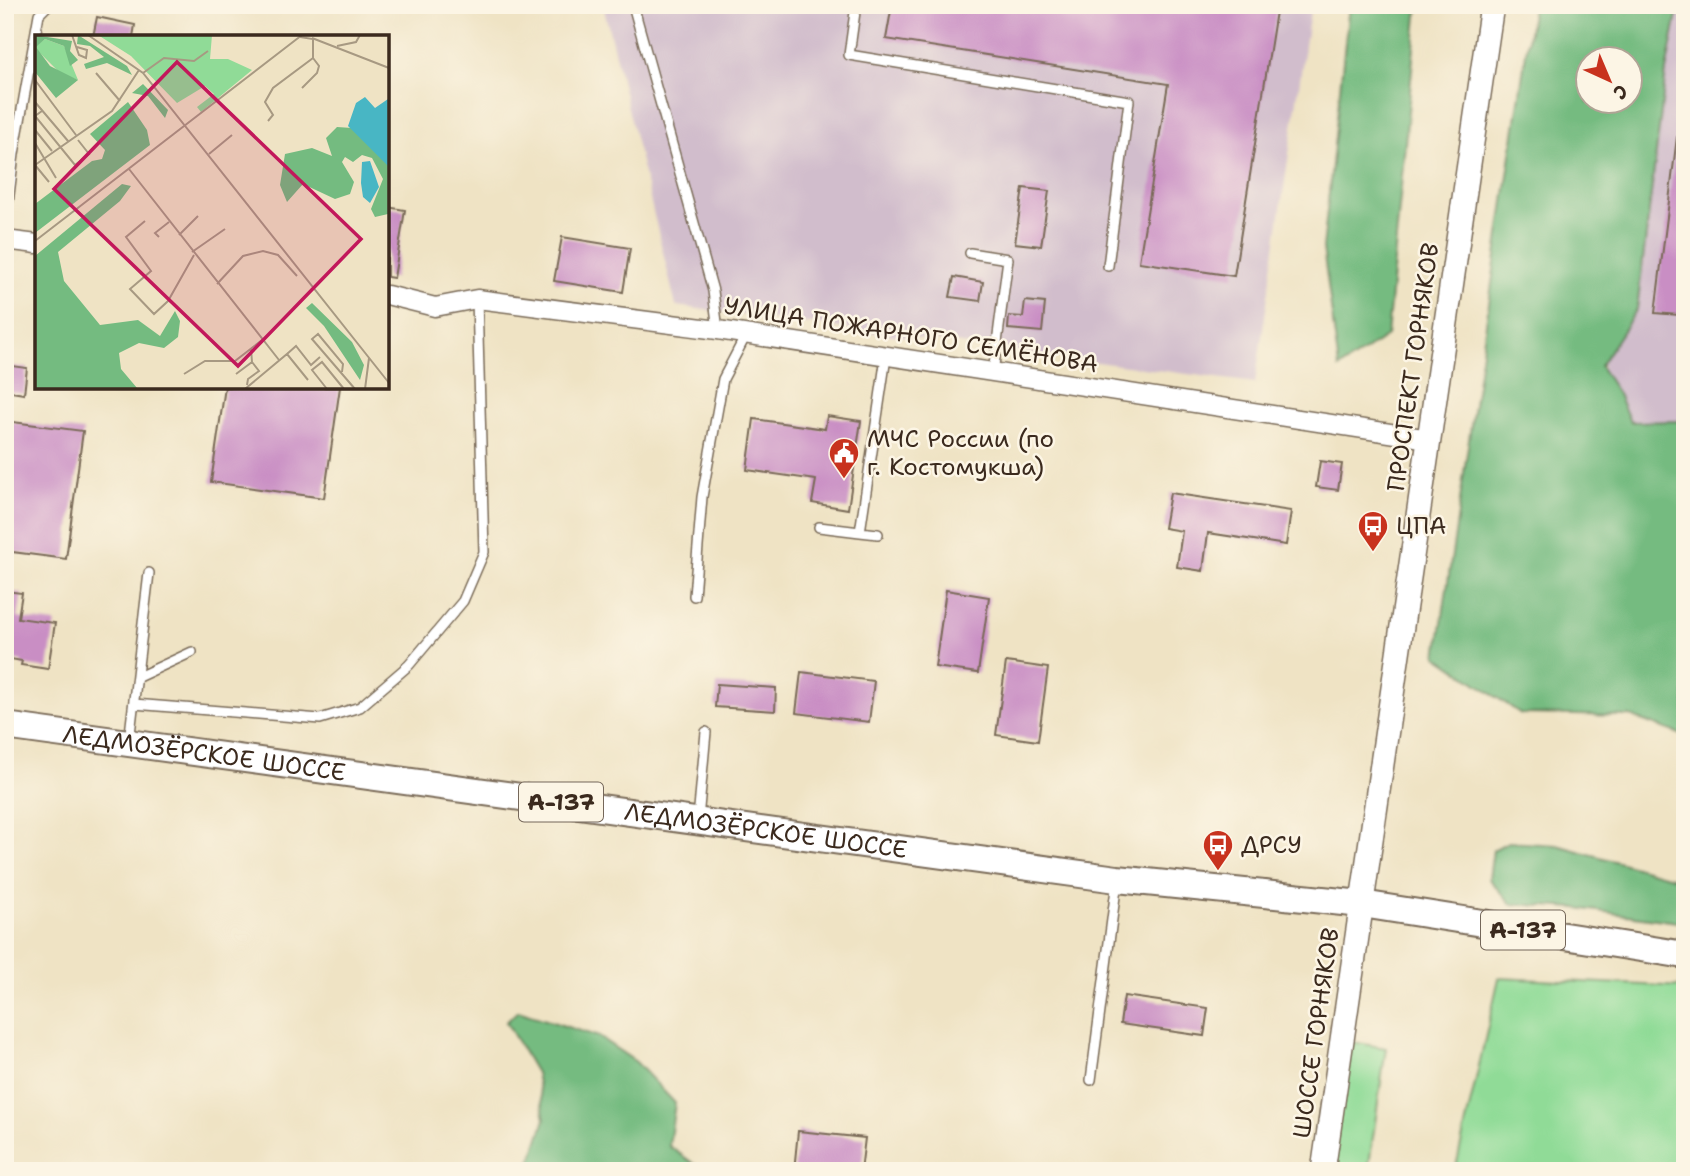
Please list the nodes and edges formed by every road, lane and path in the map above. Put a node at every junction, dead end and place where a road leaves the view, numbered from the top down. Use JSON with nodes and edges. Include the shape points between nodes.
{"nodes":[{"id":1,"x":48,"y":5,"type":"edge"},
{"id":2,"x":633,"y":5,"type":"edge"},
{"id":3,"x":856,"y":5,"type":"edge"},
{"id":4,"x":1492,"y":5,"type":"edge"},
{"id":5,"x":35,"y":35,"type":"edge"},
{"id":6,"x":35,"y":36,"type":"edge"},
{"id":7,"x":5,"y":139,"type":"edge"},
{"id":8,"x":15,"y":148,"type":"junction"},
{"id":9,"x":5,"y":228,"type":"edge"},
{"id":10,"x":5,"y":240,"type":"edge"},
{"id":11,"x":35,"y":243,"type":"edge"},
{"id":12,"x":970,"y":253,"type":"dead end"},
{"id":13,"x":1108,"y":266,"type":"dead end"},
{"id":14,"x":388,"y":295,"type":"edge"},
{"id":15,"x":477,"y":299,"type":"junction"},
{"id":16,"x":718,"y":330,"type":"junction"},
{"id":17,"x":746,"y":335,"type":"junction"},
{"id":18,"x":886,"y":356,"type":"junction"},
{"id":19,"x":993,"y":373,"type":"junction"},
{"id":20,"x":1429,"y":439,"type":"junction"},
{"id":21,"x":819,"y":527,"type":"dead end"},
{"id":22,"x":860,"y":532,"type":"junction"},
{"id":23,"x":878,"y":534,"type":"dead end"},
{"id":24,"x":149,"y":573,"type":"dead end"},
{"id":25,"x":694,"y":596,"type":"dead end"},
{"id":26,"x":192,"y":652,"type":"dead end"},
{"id":27,"x":138,"y":677,"type":"junction"},
{"id":28,"x":134,"y":704,"type":"junction"},
{"id":29,"x":5,"y":726,"type":"edge"},
{"id":30,"x":706,"y":732,"type":"dead end"},
{"id":31,"x":129,"y":743,"type":"junction"},
{"id":32,"x":698,"y":820,"type":"junction"},
{"id":33,"x":1117,"y":880,"type":"junction"},
{"id":34,"x":1362,"y":904,"type":"junction"},
{"id":35,"x":1685,"y":955,"type":"edge"},
{"id":36,"x":1091,"y":1080,"type":"dead end"},
{"id":37,"x":1323,"y":1171,"type":"edge"}],
"edges":[{"from":1,"to":5,"type":"lane","via":[[39,14]]},
{"from":2,"to":16,"type":"lane","via":[[713,291]]},
{"from":3,"to":13,"type":"lane","via":[[849,55],[1129,101]]},
{"from":4,"to":20,"type":"main road","name":"ПРОСПЕКТ ГОРНЯКОВ"},
{"from":6,"to":8,"type":"lane"},
{"from":7,"to":8,"type":"lane"},
{"from":8,"to":9,"type":"lane"},
{"from":10,"to":11,"type":"street"},
{"from":12,"to":19,"type":"lane","via":[[1008,259]]},
{"from":14,"to":15,"type":"street","name":"УЛИЦА ПОЖАРНОГО СЕМЁНОВА","via":[[435,307]]},
{"from":15,"to":16,"type":"street","name":"УЛИЦА ПОЖАРНОГО СЕМЁНОВА"},
{"from":15,"to":28,"type":"lane","via":[[484,552],[463,601],[418,655],[360,707],[320,719]]},
{"from":16,"to":17,"type":"street","name":"УЛИЦА ПОЖАРНОГО СЕМЁНОВА"},
{"from":17,"to":18,"type":"street","name":"УЛИЦА ПОЖАРНОГО СЕМЁНОВА"},
{"from":17,"to":25,"type":"lane","via":[[723,380],[702,497]]},
{"from":18,"to":19,"type":"street","name":"УЛИЦА ПОЖАРНОГО СЕМЁНОВА"},
{"from":18,"to":22,"type":"lane"},
{"from":19,"to":20,"type":"street","name":"УЛИЦА ПОЖАРНОГО СЕМЁНОВА"},
{"from":20,"to":34,"type":"main road","name":"ПРОСПЕКТ ГОРНЯКОВ"},
{"from":21,"to":22,"type":"lane"},
{"from":22,"to":23,"type":"lane"},
{"from":24,"to":27,"type":"lane"},
{"from":26,"to":27,"type":"lane"},
{"from":27,"to":28,"type":"lane"},
{"from":28,"to":31,"type":"lane"},
{"from":29,"to":31,"type":"main road","name":"ЛЕДМОЗЁРСКОЕ ШОССЕ","number":"А-137"},
{"from":30,"to":32,"type":"lane"},
{"from":31,"to":32,"type":"main road","name":"ЛЕДМОЗЁРСКОЕ ШОССЕ","number":"А-137"},
{"from":32,"to":33,"type":"main road","name":"ЛЕДМОЗЁРСКОЕ ШОССЕ","number":"А-137"},
{"from":33,"to":34,"type":"main road","name":"ЛЕДМОЗЁРСКОЕ ШОССЕ","number":"А-137"},
{"from":33,"to":36,"type":"lane"},
{"from":34,"to":35,"type":"main road","number":"А-137"},
{"from":34,"to":37,"type":"main road","name":"ШОССЕ ГОРНЯКОВ"}]}
